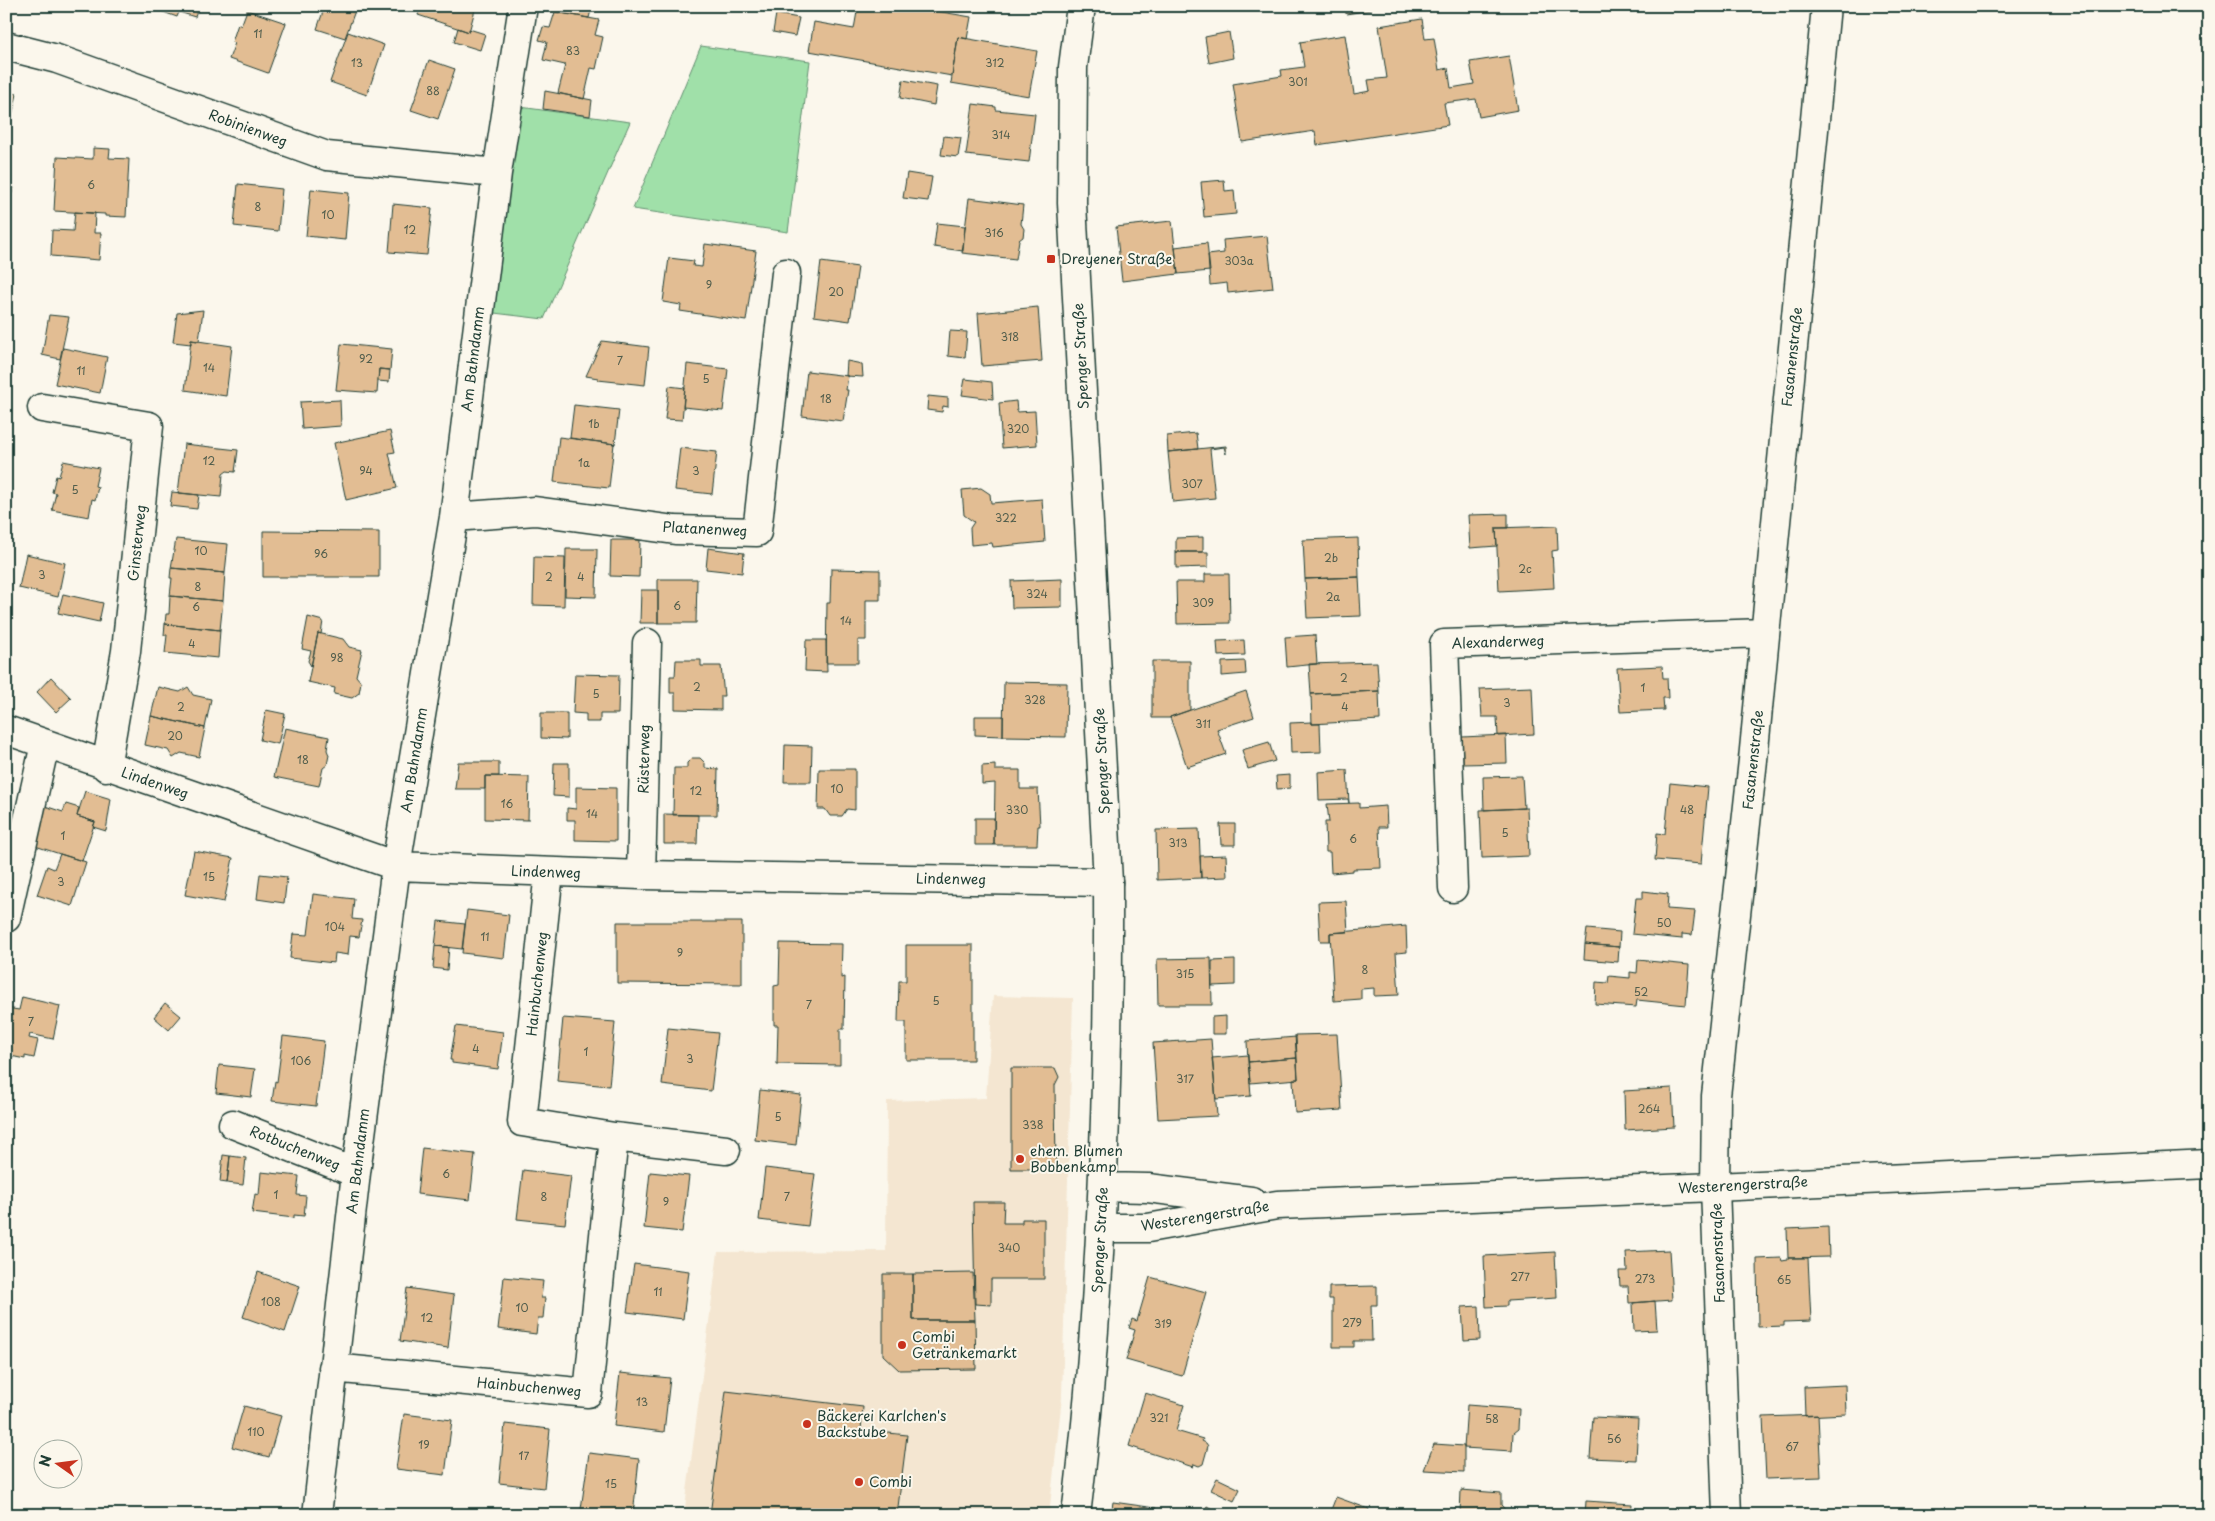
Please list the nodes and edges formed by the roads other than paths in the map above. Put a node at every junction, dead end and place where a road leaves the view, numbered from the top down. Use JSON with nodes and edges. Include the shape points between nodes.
{"nodes":[{"id":1,"x":523,"y":6,"type":"edge"},
{"id":2,"x":1081,"y":6,"type":"edge"},
{"id":3,"x":1826,"y":6,"type":"edge"},
{"id":4,"x":6,"y":46,"type":"edge"},
{"id":5,"x":496,"y":173,"type":"junction"},
{"id":6,"x":786,"y":273,"type":"dead end"},
{"id":7,"x":42,"y":408,"type":"dead end"},
{"id":8,"x":454,"y":517,"type":"junction"},
{"id":9,"x":1765,"y":633,"type":"junction"},
{"id":10,"x":647,"y":643,"type":"dead end"},
{"id":11,"x":6,"y":730,"type":"edge"},
{"id":12,"x":44,"y":744,"type":"junction"},
{"id":13,"x":106,"y":766,"type":"junction"},
{"id":14,"x":396,"y":866,"type":"junction"},
{"id":15,"x":549,"y":872,"type":"junction"},
{"id":16,"x":641,"y":875,"type":"junction"},
{"id":17,"x":1108,"y":882,"type":"junction"},
{"id":18,"x":1453,"y":888,"type":"dead end"},
{"id":19,"x":6,"y":918,"type":"edge"},
{"id":20,"x":233,"y":1124,"type":"dead end"},
{"id":21,"x":614,"y":1137,"type":"junction"},
{"id":22,"x":726,"y":1150,"type":"dead end"},
{"id":23,"x":2209,"y":1164,"type":"edge"},
{"id":24,"x":356,"y":1173,"type":"junction"},
{"id":25,"x":1103,"y":1187,"type":"junction"},
{"id":26,"x":1715,"y":1187,"type":"junction"},
{"id":27,"x":1277,"y":1205,"type":"junction"},
{"id":28,"x":1102,"y":1228,"type":"junction"},
{"id":29,"x":333,"y":1368,"type":"junction"},
{"id":30,"x":317,"y":1515,"type":"edge"},
{"id":31,"x":1076,"y":1515,"type":"edge"},
{"id":32,"x":1727,"y":1515,"type":"edge"}],
"edges":[{"from":1,"to":5,"type":"street","name":"Am Bahndamm"},
{"from":2,"to":17,"type":"street","name":"Spenger Straße","via":[[1073,76],[1072,203]]},
{"from":3,"to":9,"type":"street","name":"Fasanenstraße"},
{"from":4,"to":5,"type":"street","name":"Robinienweg","via":[[57,59],[327,156]]},
{"from":5,"to":8,"type":"street","name":"Am Bahndamm"},
{"from":6,"to":8,"type":"street","name":"Platanenweg","via":[[756,532],[675,530],[535,511]]},
{"from":7,"to":13,"type":"street","name":"Ginsterweg","via":[[149,426],[126,651]]},
{"from":8,"to":14,"type":"street","name":"Am Bahndamm"},
{"from":9,"to":18,"type":"street","name":"Alexanderweg","via":[[1444,644]]},
{"from":9,"to":26,"type":"street","name":"Fasanenstraße","via":[[1716,1096]]},
{"from":10,"to":16,"type":"street","name":"Rüsterweg"},
{"from":11,"to":12,"type":"street","name":"Lindenweg"},
{"from":12,"to":13,"type":"street","name":"Lindenweg"},
{"from":12,"to":19,"type":"street"},
{"from":13,"to":14,"type":"street","name":"Lindenweg"},
{"from":14,"to":15,"type":"street","name":"Lindenweg"},
{"from":14,"to":24,"type":"street","name":"Am Bahndamm"},
{"from":15,"to":16,"type":"street","name":"Lindenweg"},
{"from":15,"to":21,"type":"street","name":"Hainbuchenweg","via":[[522,1122]]},
{"from":16,"to":17,"type":"street","name":"Lindenweg"},
{"from":17,"to":25,"type":"street","name":"Spenger Straße"},
{"from":20,"to":24,"type":"street","name":"Rotbuchenweg"},
{"from":21,"to":22,"type":"street","name":"Hainbuchenweg"},
{"from":21,"to":29,"type":"street","name":"Hainbuchenweg","via":[[588,1393]]},
{"from":23,"to":26,"type":"street","name":"Westerengerstraße"},
{"from":24,"to":29,"type":"street","name":"Am Bahndamm"},
{"from":25,"to":27,"type":"street","name":"Westerengerstraße","via":[[1148,1188]]},
{"from":25,"to":28,"type":"street","name":"Spenger Straße"},
{"from":26,"to":27,"type":"street","name":"Westerengerstraße"},
{"from":26,"to":32,"type":"street","name":"Fasanenstraße"},
{"from":27,"to":28,"type":"street","name":"Westerengerstraße","via":[[1148,1228]]},
{"from":28,"to":31,"type":"street","name":"Spenger Straße","via":[[1086,1438]]},
{"from":29,"to":30,"type":"street","name":"Am Bahndamm"}]}
